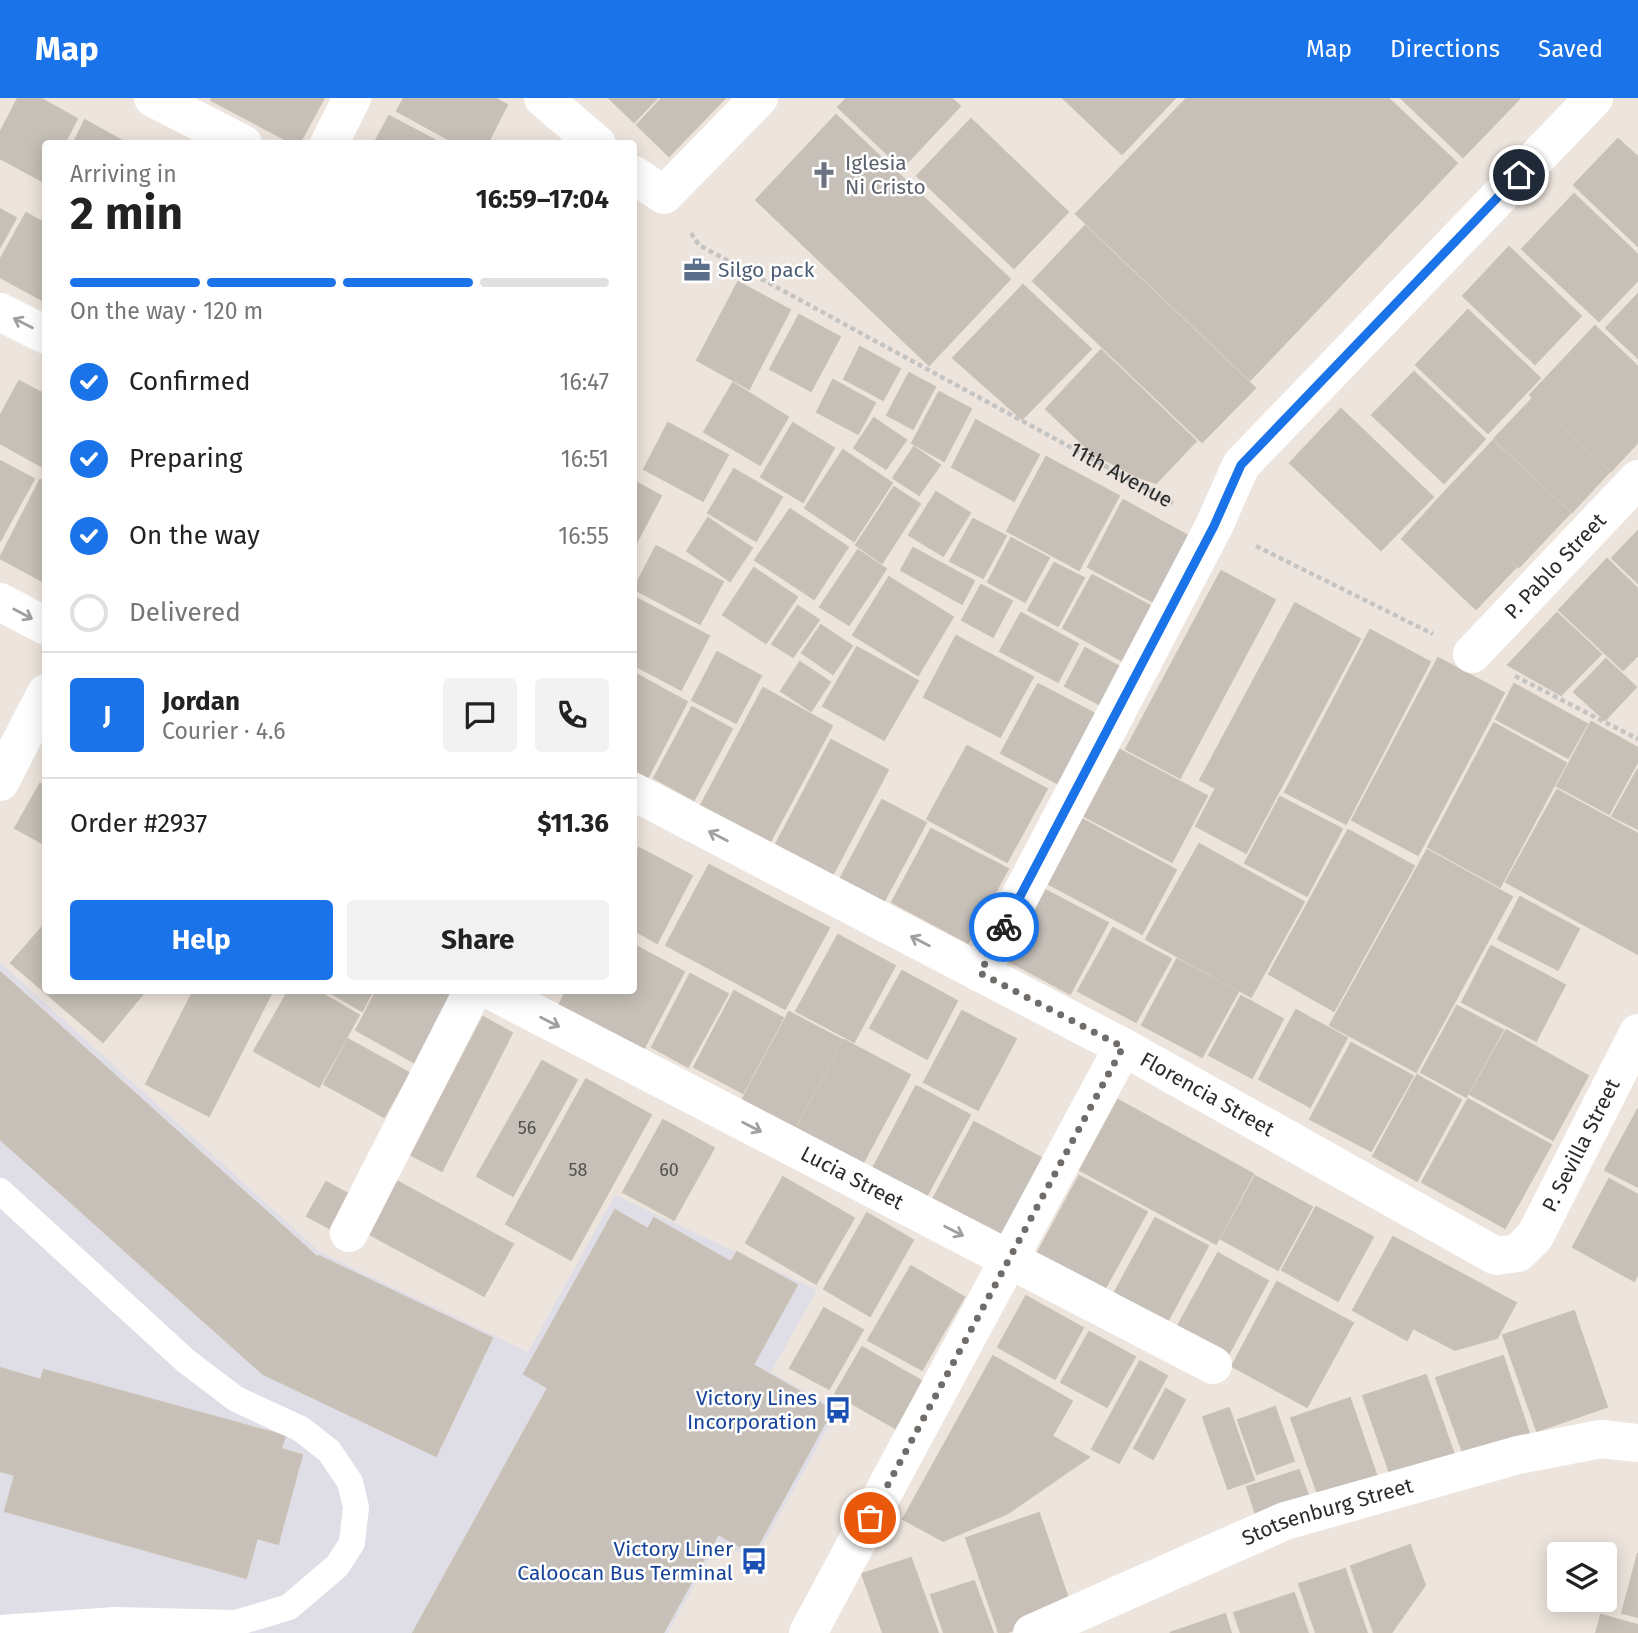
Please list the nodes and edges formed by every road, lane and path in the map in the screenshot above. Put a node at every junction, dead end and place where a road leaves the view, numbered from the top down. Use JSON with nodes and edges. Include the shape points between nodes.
{"nodes":[{"id":1,"x":153,"y":98,"type":"edge"},
{"id":2,"x":352,"y":98,"type":"edge"},
{"id":3,"x":543,"y":98,"type":"edge"},
{"id":4,"x":759,"y":98,"type":"edge"},
{"id":5,"x":1594,"y":98,"type":"edge"},
{"id":6,"x":235,"y":140,"type":"edge"},
{"id":7,"x":331,"y":140,"type":"edge"},
{"id":8,"x":592,"y":140,"type":"edge"},
{"id":9,"x":649,"y":185,"type":"edge"},
{"id":10,"x":0,"y":312,"type":"edge"},
{"id":11,"x":42,"y":333,"type":"edge"},
{"id":12,"x":1638,"y":479,"type":"edge"},
{"id":13,"x":1214,"y":526,"type":"junction"},
{"id":14,"x":0,"y":602,"type":"edge"},
{"id":15,"x":42,"y":624,"type":"edge"},
{"id":16,"x":1472,"y":654,"type":"junction"},
{"id":17,"x":42,"y":710,"type":"edge"},
{"id":18,"x":1638,"y":739,"type":"edge"},
{"id":19,"x":32,"y":754,"type":"edge"},
{"id":20,"x":0,"y":782,"type":"edge"},
{"id":21,"x":637,"y":794,"type":"edge"},
{"id":22,"x":980,"y":973,"type":"junction"},
{"id":23,"x":471,"y":994,"type":"edge"},
{"id":24,"x":498,"y":994,"type":"edge"},
{"id":25,"x":1636,"y":1045,"type":"edge"},
{"id":26,"x":1123,"y":1047,"type":"junction"},
{"id":27,"x":0,"y":1191,"type":"edge"},
{"id":28,"x":349,"y":1233,"type":"dead end"},
{"id":29,"x":1518,"y":1253,"type":"joint"},
{"id":30,"x":1009,"y":1259,"type":"junction"},
{"id":31,"x":1213,"y":1365,"type":"dead end"},
{"id":32,"x":1638,"y":1443,"type":"edge"},
{"id":33,"x":0,"y":1628,"type":"edge"},
{"id":34,"x":808,"y":1633,"type":"edge"},
{"id":35,"x":1032,"y":1633,"type":"edge"}],
"edges":[{"from":1,"to":6,"type":"street"},
{"from":2,"to":7,"type":"street"},
{"from":3,"to":8,"type":"street"},
{"from":4,"to":9,"type":"street"},
{"from":5,"to":13,"type":"street","via":[[1241,465]]},
{"from":9,"to":13,"type":"path","name":"11th Avenue","via":[[699,244]]},
{"from":11,"to":10,"type":"street","one_way":true},
{"from":12,"to":16,"type":"street","name":"P. Pablo Street"},
{"from":13,"to":16,"type":"path","name":"11th Avenue"},
{"from":13,"to":22,"type":"street"},
{"from":14,"to":15,"type":"street","one_way":true},
{"from":16,"to":18,"type":"path","name":"11th Avenue"},
{"from":17,"to":19,"type":"street"},
{"from":19,"to":20,"type":"street"},
{"from":22,"to":21,"type":"street","name":"Florencia Street","one_way":true},
{"from":22,"to":26,"type":"street","name":"Florencia Street"},
{"from":23,"to":28,"type":"street"},
{"from":24,"to":30,"type":"street","name":"Lucia Street","one_way":true},
{"from":25,"to":29,"type":"street","name":"P. Sevilla Street","via":[[1535,1236]]},
{"from":26,"to":29,"type":"street","name":"Florencia Street","via":[[1496,1256]]},
{"from":26,"to":30,"type":"street"},
{"from":27,"to":33,"type":"lane","via":[[186,1361],[236,1399],[301,1429],[329,1451],[350,1482],[356,1507],[352,1543],[337,1566],[289,1607],[236,1623],[115,1620]]},
{"from":30,"to":31,"type":"street","name":"Lucia Street"},
{"from":30,"to":34,"type":"street"},
{"from":32,"to":35,"type":"street","name":"Stotsenburg Street","via":[[1601,1439],[1518,1454],[1285,1521]]}]}
